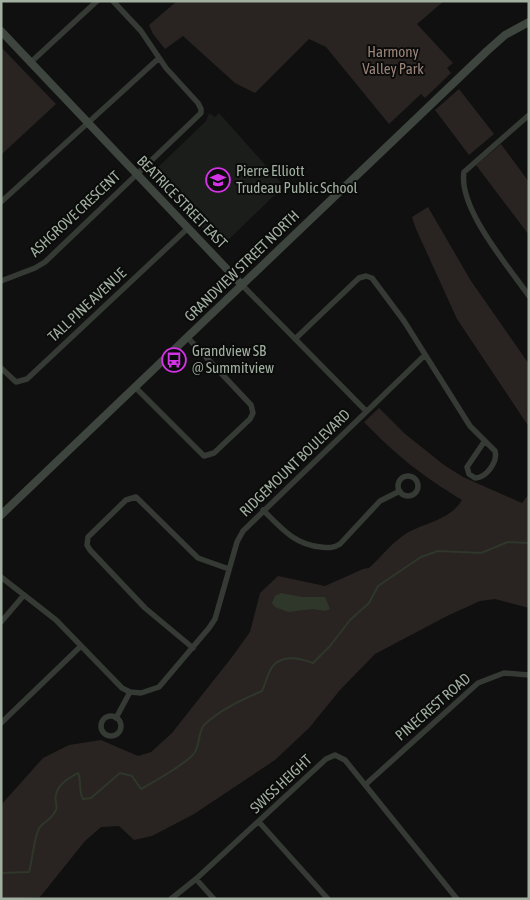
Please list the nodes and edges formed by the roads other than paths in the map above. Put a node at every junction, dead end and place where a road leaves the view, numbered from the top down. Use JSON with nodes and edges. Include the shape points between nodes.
{"nodes":[{"id":1,"x":97,"y":1,"type":"edge"},
{"id":2,"x":113,"y":1,"type":"edge"},
{"id":3,"x":529,"y":22,"type":"edge"},
{"id":4,"x":1,"y":31,"type":"edge"},
{"id":5,"x":158,"y":59,"type":"junction"},
{"id":6,"x":30,"y":63,"type":"junction"},
{"id":7,"x":528,"y":117,"type":"edge"},
{"id":8,"x":88,"y":123,"type":"junction"},
{"id":9,"x":137,"y":174,"type":"junction"},
{"id":10,"x":1,"y":202,"type":"edge"},
{"id":11,"x":188,"y":228,"type":"junction"},
{"id":12,"x":1,"y":280,"type":"edge"},
{"id":13,"x":242,"y":284,"type":"junction"},
{"id":14,"x":529,"y":296,"type":"edge"},
{"id":15,"x":187,"y":338,"type":"junction"},
{"id":16,"x":295,"y":339,"type":"junction"},
{"id":17,"x":426,"y":355,"type":"junction"},
{"id":18,"x":1,"y":368,"type":"edge"},
{"id":19,"x":135,"y":387,"type":"junction"},
{"id":20,"x":366,"y":412,"type":"junction"},
{"id":21,"x":484,"y":442,"type":"junction"},
{"id":22,"x":400,"y":491,"type":"dead end"},
{"id":23,"x":263,"y":510,"type":"junction"},
{"id":24,"x":1,"y":515,"type":"edge"},
{"id":25,"x":229,"y":569,"type":"junction"},
{"id":26,"x":1,"y":577,"type":"edge"},
{"id":27,"x":24,"y":595,"type":"junction"},
{"id":28,"x":1,"y":622,"type":"edge"},
{"id":29,"x":81,"y":646,"type":"junction"},
{"id":30,"x":193,"y":648,"type":"junction"},
{"id":31,"x":529,"y":675,"type":"edge"},
{"id":32,"x":130,"y":692,"type":"junction"},
{"id":33,"x":116,"y":718,"type":"dead end"},
{"id":34,"x":1,"y":724,"type":"edge"},
{"id":35,"x":365,"y":785,"type":"junction"},
{"id":36,"x":259,"y":822,"type":"junction"},
{"id":37,"x":196,"y":879,"type":"junction"},
{"id":38,"x":170,"y":899,"type":"edge"},
{"id":39,"x":214,"y":899,"type":"edge"},
{"id":40,"x":328,"y":899,"type":"edge"},
{"id":41,"x":457,"y":899,"type":"edge"}],
"edges":[{"from":1,"to":6,"type":"street"},
{"from":2,"to":5,"type":"street","via":[[141,32]]},
{"from":3,"to":13,"type":"street","name":"GRANDVIEW STREET NORTH","via":[[505,35],[487,51]]},
{"from":4,"to":6,"type":"street","name":"BEATRICE STREET EAST"},
{"from":5,"to":8,"type":"street"},
{"from":5,"to":9,"type":"street","name":"ASHGROVE CRESCENT","via":[[202,109],[198,118]]},
{"from":6,"to":8,"type":"street","name":"BEATRICE STREET EAST"},
{"from":7,"to":14,"type":"street","via":[[464,172],[462,184],[472,212]]},
{"from":8,"to":9,"type":"street","name":"BEATRICE STREET EAST"},
{"from":8,"to":10,"type":"street"},
{"from":9,"to":11,"type":"street","name":"BEATRICE STREET EAST"},
{"from":9,"to":12,"type":"street","name":"ASHGROVE CRESCENT","via":[[42,264]]},
{"from":11,"to":13,"type":"street","name":"BEATRICE STREET EAST"},
{"from":11,"to":18,"type":"street","name":"TALL PINE AVENUE","via":[[27,379],[16,382]]},
{"from":13,"to":15,"type":"street","name":"GRANDVIEW STREET NORTH"},
{"from":13,"to":16,"type":"street","name":"BEATRICE STREET EAST"},
{"from":15,"to":19,"type":"street","name":"GRANDVIEW STREET NORTH"},
{"from":15,"to":19,"type":"street","via":[[252,406],[252,417],[212,454],[201,456]]},
{"from":16,"to":17,"type":"street","via":[[357,280],[366,276],[374,280]]},
{"from":16,"to":20,"type":"street","name":"BEATRICE STREET EAST"},
{"from":17,"to":20,"type":"street","name":"RIDGEMOUNT BOULEVARD"},
{"from":17,"to":21,"type":"street","via":[[470,426]]},
{"from":19,"to":24,"type":"street","name":"GRANDVIEW STREET NORTH"},
{"from":20,"to":23,"type":"street","name":"RIDGEMOUNT BOULEVARD"},
{"from":21,"to":21,"type":"street","via":[[467,467],[475,478],[484,475],[496,459],[495,451]]},
{"from":22,"to":23,"type":"street","via":[[380,501],[333,548],[296,541]]},
{"from":23,"to":25,"type":"street","name":"RIDGEMOUNT BOULEVARD","via":[[240,536]]},
{"from":25,"to":30,"type":"street","name":"RIDGEMOUNT BOULEVARD","via":[[214,621]]},
{"from":25,"to":30,"type":"street","via":[[198,558],[136,497],[126,500],[88,537],[90,550],[145,608]]},
{"from":26,"to":27,"type":"street"},
{"from":27,"to":28,"type":"street"},
{"from":27,"to":29,"type":"street"},
{"from":29,"to":32,"type":"street","via":[[117,684]]},
{"from":29,"to":34,"type":"street"},
{"from":30,"to":32,"type":"street","name":"RIDGEMOUNT BOULEVARD","via":[[156,689]]},
{"from":31,"to":35,"type":"street","name":"PINECREST ROAD","via":[[504,673],[478,682]]},
{"from":32,"to":33,"type":"street"},
{"from":35,"to":36,"type":"street","name":"SWISS HEIGHT","via":[[345,760],[335,755],[326,759]]},
{"from":35,"to":41,"type":"street","name":"SWISS HEIGHT"},
{"from":36,"to":37,"type":"street","name":"SWISS HEIGHT"},
{"from":36,"to":40,"type":"street"},
{"from":37,"to":38,"type":"street","name":"SWISS HEIGHT"},
{"from":37,"to":39,"type":"street"}]}
